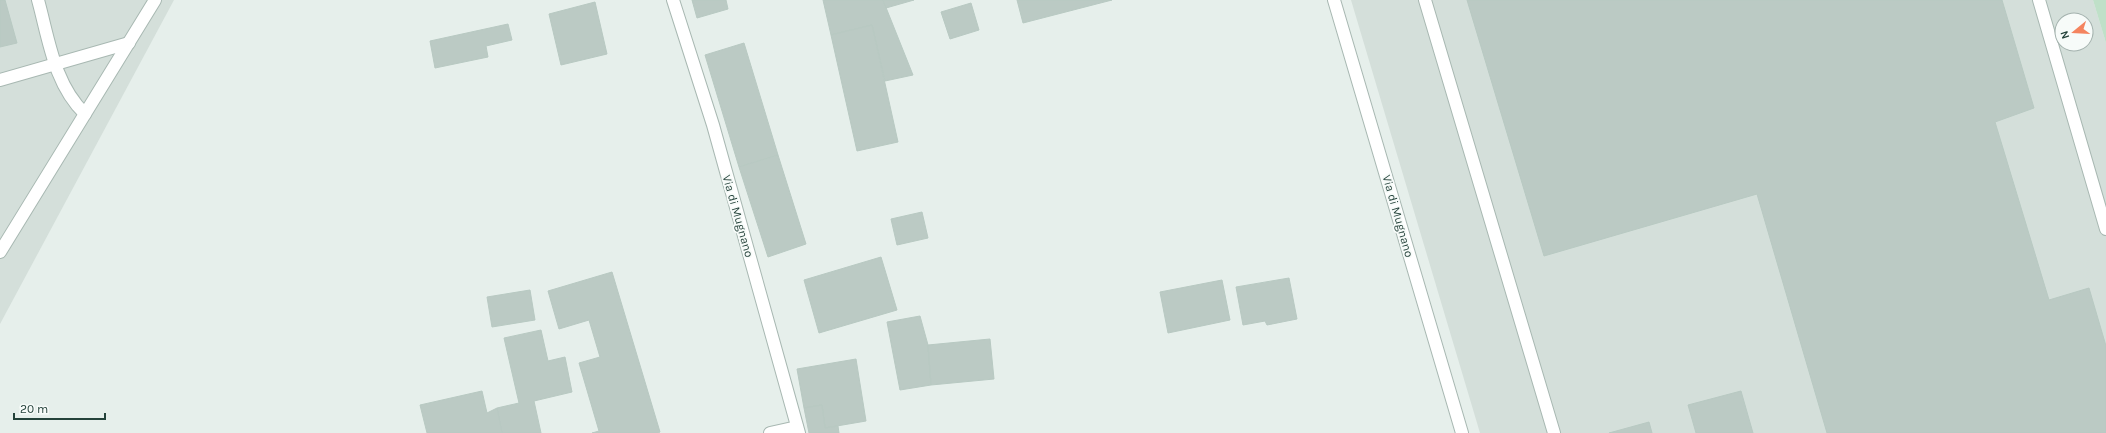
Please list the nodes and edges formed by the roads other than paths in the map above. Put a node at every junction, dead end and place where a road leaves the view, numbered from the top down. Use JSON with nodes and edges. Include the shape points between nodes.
{"nodes":[{"id":1,"x":38,"y":0,"type":"edge"},
{"id":2,"x":155,"y":0,"type":"edge"},
{"id":3,"x":673,"y":0,"type":"edge"},
{"id":4,"x":1334,"y":0,"type":"edge"},
{"id":5,"x":1425,"y":0,"type":"edge"},
{"id":6,"x":2039,"y":0,"type":"edge"},
{"id":7,"x":129,"y":43,"type":"junction"},
{"id":8,"x":55,"y":64,"type":"junction"},
{"id":9,"x":0,"y":80,"type":"edge"},
{"id":10,"x":85,"y":114,"type":"junction"},
{"id":11,"x":2106,"y":229,"type":"edge"},
{"id":12,"x":0,"y":252,"type":"edge"},
{"id":13,"x":798,"y":430,"type":"edge"},
{"id":14,"x":770,"y":433,"type":"edge"},
{"id":15,"x":1462,"y":433,"type":"edge"},
{"id":16,"x":1554,"y":433,"type":"edge"}],
"edges":[{"from":1,"to":8,"type":"street"},
{"from":2,"to":7,"type":"street"},
{"from":3,"to":13,"type":"street","name":"Via di Mugnano","via":[[713,125]]},
{"from":4,"to":15,"type":"street","name":"Via di Mugnano"},
{"from":5,"to":16,"type":"street"},
{"from":6,"to":11,"type":"street"},
{"from":7,"to":8,"type":"street"},
{"from":7,"to":10,"type":"street"},
{"from":8,"to":9,"type":"street"},
{"from":8,"to":10,"type":"street","via":[[61,84],[74,104]]},
{"from":10,"to":12,"type":"street"},
{"from":13,"to":14,"type":"street"}]}
